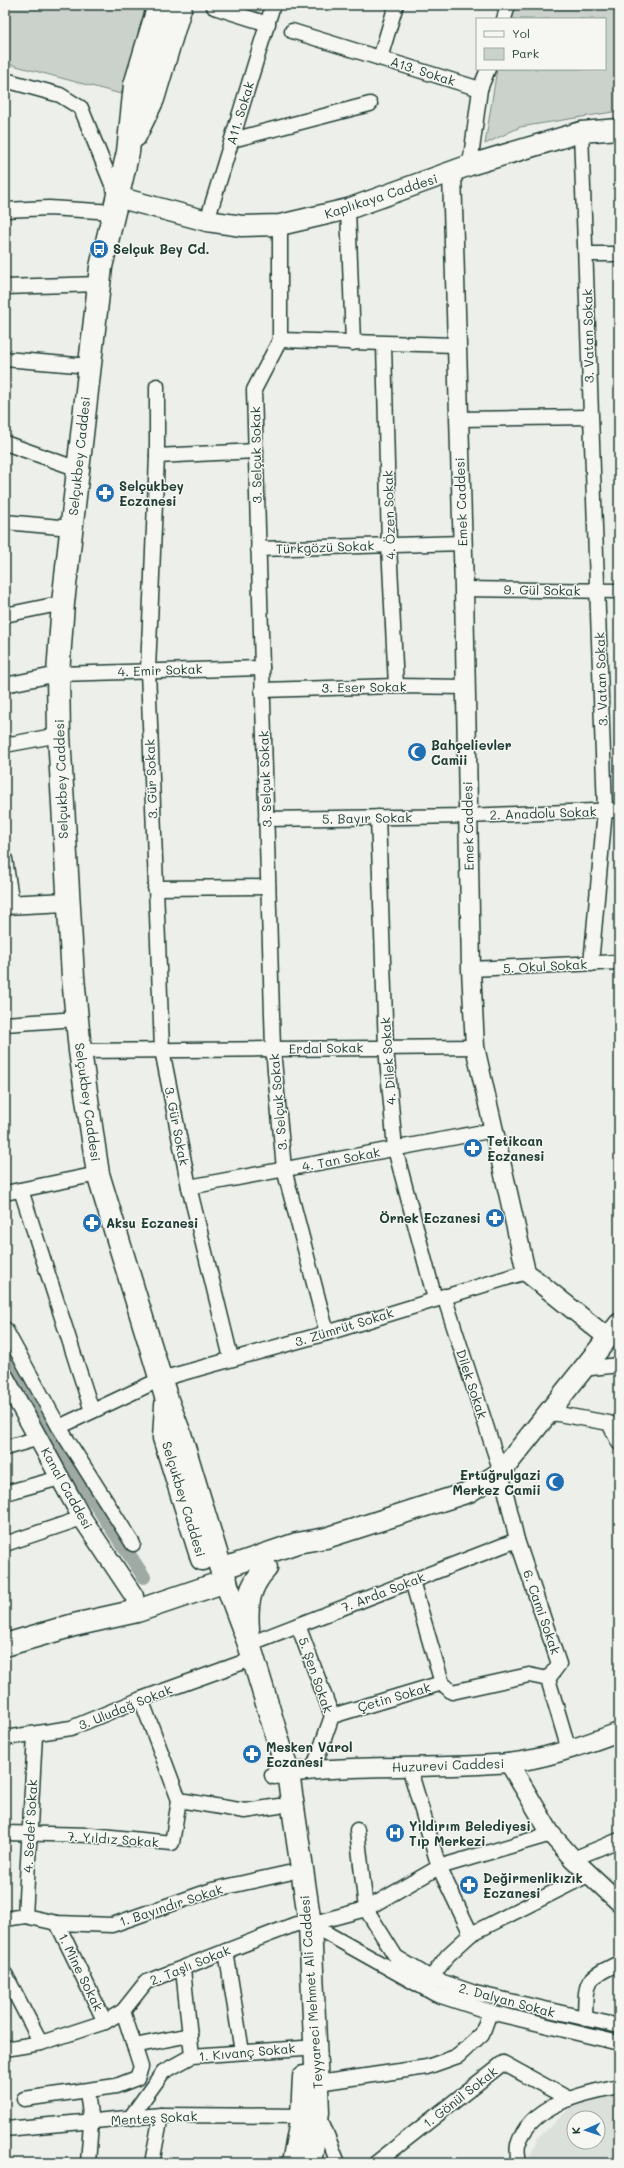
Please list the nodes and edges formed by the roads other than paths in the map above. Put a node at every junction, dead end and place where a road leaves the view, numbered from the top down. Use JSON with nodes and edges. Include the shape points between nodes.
{"nodes":[{"id":1,"x":159,"y":5,"type":"edge"},
{"id":2,"x":180,"y":5,"type":"edge"},
{"id":3,"x":273,"y":5,"type":"edge"},
{"id":4,"x":396,"y":5,"type":"edge"},
{"id":5,"x":508,"y":5,"type":"edge"},
{"id":6,"x":214,"y":7,"type":"dead end"},
{"id":7,"x":504,"y":18,"type":"edge"},
{"id":8,"x":268,"y":24,"type":"junction"},
{"id":9,"x":292,"y":31,"type":"dead end"},
{"id":10,"x":380,"y":58,"type":"junction"},
{"id":11,"x":488,"y":70,"type":"edge"},
{"id":12,"x":5,"y":80,"type":"edge"},
{"id":13,"x":480,"y":89,"type":"junction"},
{"id":14,"x":370,"y":104,"type":"dead end"},
{"id":15,"x":619,"y":129,"type":"edge"},
{"id":16,"x":581,"y":132,"type":"junction"},
{"id":17,"x":232,"y":140,"type":"junction"},
{"id":18,"x":128,"y":152,"type":"junction"},
{"id":19,"x":470,"y":165,"type":"junction"},
{"id":20,"x":452,"y":173,"type":"junction"},
{"id":21,"x":116,"y":205,"type":"junction"},
{"id":22,"x":348,"y":209,"type":"junction"},
{"id":23,"x":5,"y":210,"type":"edge"},
{"id":24,"x":207,"y":221,"type":"junction"},
{"id":25,"x":280,"y":225,"type":"junction"},
{"id":26,"x":586,"y":254,"type":"junction"},
{"id":27,"x":619,"y":254,"type":"edge"},
{"id":28,"x":99,"y":284,"type":"junction"},
{"id":29,"x":5,"y":287,"type":"edge"},
{"id":30,"x":280,"y":340,"type":"junction"},
{"id":31,"x":353,"y":343,"type":"junction"},
{"id":32,"x":384,"y":344,"type":"junction"},
{"id":33,"x":456,"y":345,"type":"junction"},
{"id":34,"x":5,"y":359,"type":"edge"},
{"id":35,"x":89,"y":366,"type":"junction"},
{"id":36,"x":157,"y":386,"type":"dead end"},
{"id":37,"x":590,"y":417,"type":"junction"},
{"id":38,"x":458,"y":419,"type":"junction"},
{"id":39,"x":5,"y":443,"type":"edge"},
{"id":40,"x":256,"y":451,"type":"junction"},
{"id":41,"x":157,"y":456,"type":"junction"},
{"id":42,"x":78,"y":469,"type":"junction"},
{"id":43,"x":5,"y":522,"type":"edge"},
{"id":44,"x":71,"y":528,"type":"junction"},
{"id":45,"x":463,"y":543,"type":"junction"},
{"id":46,"x":389,"y":545,"type":"junction"},
{"id":47,"x":258,"y":549,"type":"junction"},
{"id":48,"x":464,"y":589,"type":"junction"},
{"id":49,"x":599,"y":591,"type":"junction"},
{"id":50,"x":619,"y":591,"type":"edge"},
{"id":51,"x":63,"y":603,"type":"junction"},
{"id":52,"x":5,"y":615,"type":"edge"},
{"id":53,"x":262,"y":668,"type":"junction"},
{"id":54,"x":148,"y":670,"type":"junction"},
{"id":55,"x":58,"y":674,"type":"junction"},
{"id":56,"x":5,"y":685,"type":"edge"},
{"id":57,"x":396,"y":686,"type":"junction"},
{"id":58,"x":465,"y":687,"type":"junction"},
{"id":59,"x":262,"y":690,"type":"junction"},
{"id":60,"x":59,"y":735,"type":"junction"},
{"id":61,"x":5,"y":745,"type":"edge"},
{"id":62,"x":612,"y":810,"type":"edge"},
{"id":63,"x":467,"y":816,"type":"junction"},
{"id":64,"x":378,"y":817,"type":"junction"},
{"id":65,"x":266,"y":819,"type":"junction"},
{"id":66,"x":5,"y":859,"type":"edge"},
{"id":67,"x":268,"y":887,"type":"junction"},
{"id":68,"x":155,"y":888,"type":"junction"},
{"id":69,"x":67,"y":902,"type":"junction"},
{"id":70,"x":8,"y":905,"type":"edge"},
{"id":71,"x":619,"y":962,"type":"edge"},
{"id":72,"x":591,"y":964,"type":"junction"},
{"id":73,"x":471,"y":969,"type":"junction"},
{"id":74,"x":78,"y":1020,"type":"junction"},
{"id":75,"x":5,"y":1024,"type":"edge"},
{"id":76,"x":475,"y":1047,"type":"junction"},
{"id":77,"x":386,"y":1048,"type":"junction"},
{"id":78,"x":273,"y":1049,"type":"junction"},
{"id":79,"x":162,"y":1050,"type":"junction"},
{"id":80,"x":80,"y":1051,"type":"junction"},
{"id":81,"x":494,"y":1130,"type":"junction"},
{"id":82,"x":395,"y":1148,"type":"junction"},
{"id":83,"x":284,"y":1169,"type":"junction"},
{"id":84,"x":98,"y":1174,"type":"junction"},
{"id":85,"x":189,"y":1187,"type":"junction"},
{"id":86,"x":20,"y":1190,"type":"junction"},
{"id":87,"x":5,"y":1193,"type":"edge"},
{"id":88,"x":526,"y":1272,"type":"junction"},
{"id":89,"x":439,"y":1297,"type":"junction"},
{"id":90,"x":5,"y":1329,"type":"edge"},
{"id":91,"x":613,"y":1330,"type":"edge"},
{"id":92,"x":327,"y":1333,"type":"junction"},
{"id":93,"x":231,"y":1358,"type":"junction"},
{"id":94,"x":619,"y":1365,"type":"edge"},
{"id":95,"x":582,"y":1370,"type":"junction"},
{"id":96,"x":161,"y":1379,"type":"junction"},
{"id":97,"x":7,"y":1384,"type":"edge"},
{"id":98,"x":92,"y":1411,"type":"junction"},
{"id":99,"x":547,"y":1412,"type":"junction"},
{"id":100,"x":614,"y":1423,"type":"edge"},
{"id":101,"x":59,"y":1427,"type":"junction"},
{"id":102,"x":39,"y":1438,"type":"junction"},
{"id":103,"x":619,"y":1443,"type":"edge"},
{"id":104,"x":5,"y":1448,"type":"edge"},
{"id":105,"x":501,"y":1472,"type":"junction"},
{"id":106,"x":60,"y":1478,"type":"junction"},
{"id":107,"x":5,"y":1493,"type":"edge"},
{"id":108,"x":82,"y":1518,"type":"junction"},
{"id":109,"x":326,"y":1538,"type":"junction"},
{"id":110,"x":517,"y":1540,"type":"junction"},
{"id":111,"x":5,"y":1544,"type":"edge"},
{"id":112,"x":133,"y":1544,"type":"dead end"},
{"id":113,"x":266,"y":1568,"type":"junction"},
{"id":114,"x":216,"y":1577,"type":"junction"},
{"id":115,"x":412,"y":1581,"type":"junction"},
{"id":116,"x":134,"y":1596,"type":"junction"},
{"id":117,"x":74,"y":1625,"type":"junction"},
{"id":118,"x":298,"y":1625,"type":"junction"},
{"id":119,"x":5,"y":1645,"type":"edge"},
{"id":120,"x":245,"y":1654,"type":"junction"},
{"id":121,"x":548,"y":1679,"type":"junction"},
{"id":122,"x":442,"y":1684,"type":"junction"},
{"id":123,"x":141,"y":1699,"type":"junction"},
{"id":124,"x":332,"y":1716,"type":"junction"},
{"id":125,"x":619,"y":1732,"type":"edge"},
{"id":126,"x":35,"y":1735,"type":"junction"},
{"id":127,"x":5,"y":1738,"type":"edge"},
{"id":128,"x":569,"y":1750,"type":"junction"},
{"id":129,"x":509,"y":1763,"type":"junction"},
{"id":130,"x":409,"y":1766,"type":"junction"},
{"id":131,"x":313,"y":1770,"type":"junction"},
{"id":132,"x":281,"y":1774,"type":"junction"},
{"id":133,"x":179,"y":1800,"type":"junction"},
{"id":134,"x":279,"y":1806,"type":"junction"},
{"id":135,"x":357,"y":1830,"type":"dead end"},
{"id":136,"x":5,"y":1833,"type":"edge"},
{"id":137,"x":551,"y":1834,"type":"junction"},
{"id":138,"x":30,"y":1835,"type":"junction"},
{"id":139,"x":619,"y":1840,"type":"edge"},
{"id":140,"x":573,"y":1859,"type":"junction"},
{"id":141,"x":439,"y":1867,"type":"junction"},
{"id":142,"x":288,"y":1873,"type":"junction"},
{"id":143,"x":590,"y":1874,"type":"junction"},
{"id":144,"x":619,"y":1902,"type":"edge"},
{"id":145,"x":366,"y":1909,"type":"junction"},
{"id":146,"x":25,"y":1916,"type":"junction"},
{"id":147,"x":5,"y":1919,"type":"edge"},
{"id":148,"x":57,"y":1923,"type":"junction"},
{"id":149,"x":303,"y":1924,"type":"junction"},
{"id":150,"x":471,"y":1934,"type":"junction"},
{"id":151,"x":226,"y":1951,"type":"junction"},
{"id":152,"x":619,"y":1963,"type":"edge"},
{"id":153,"x":183,"y":1969,"type":"junction"},
{"id":154,"x":5,"y":1974,"type":"edge"},
{"id":155,"x":431,"y":1978,"type":"junction"},
{"id":156,"x":123,"y":2011,"type":"junction"},
{"id":157,"x":490,"y":2012,"type":"junction"},
{"id":158,"x":586,"y":2019,"type":"junction"},
{"id":159,"x":105,"y":2022,"type":"junction"},
{"id":160,"x":619,"y":2026,"type":"edge"},
{"id":161,"x":190,"y":2035,"type":"junction"},
{"id":162,"x":41,"y":2043,"type":"junction"},
{"id":163,"x":619,"y":2043,"type":"edge"},
{"id":164,"x":134,"y":2046,"type":"junction"},
{"id":165,"x":303,"y":2048,"type":"junction"},
{"id":166,"x":5,"y":2049,"type":"edge"},
{"id":167,"x":242,"y":2052,"type":"junction"},
{"id":168,"x":192,"y":2056,"type":"junction"},
{"id":169,"x":318,"y":2082,"type":"junction"},
{"id":170,"x":619,"y":2086,"type":"edge"},
{"id":171,"x":87,"y":2091,"type":"junction"},
{"id":172,"x":569,"y":2099,"type":"junction"},
{"id":173,"x":24,"y":2100,"type":"dead end"},
{"id":174,"x":310,"y":2114,"type":"junction"},
{"id":175,"x":161,"y":2115,"type":"junction"},
{"id":176,"x":130,"y":2118,"type":"junction"},
{"id":177,"x":92,"y":2123,"type":"junction"},
{"id":178,"x":5,"y":2129,"type":"edge"},
{"id":179,"x":88,"y":2163,"type":"edge"},
{"id":180,"x":152,"y":2163,"type":"edge"},
{"id":181,"x":293,"y":2163,"type":"edge"},
{"id":182,"x":310,"y":2163,"type":"edge"},
{"id":183,"x":338,"y":2163,"type":"edge"},
{"id":184,"x":376,"y":2163,"type":"edge"},
{"id":185,"x":519,"y":2163,"type":"edge"}],
"edges":[{"from":1,"to":18,"type":"main road","name":"Selçukbey Caddesi","via":[[135,86]]},
{"from":2,"to":18,"type":"main road","name":"Selçukbey Caddesi","via":[[153,99]]},
{"from":3,"to":8,"type":"street","name":"A11. Sokak"},
{"from":4,"to":10,"type":"street"},
{"from":5,"to":7,"type":"street"},
{"from":6,"to":8,"type":"street"},
{"from":8,"to":17,"type":"street","name":"A11. Sokak"},
{"from":9,"to":10,"type":"street","name":"A13. Sokak"},
{"from":10,"to":13,"type":"street","name":"A13. Sokak"},
{"from":11,"to":13,"type":"street"},
{"from":12,"to":21,"type":"street","via":[[60,96],[81,108]]},
{"from":13,"to":19,"type":"street"},
{"from":14,"to":17,"type":"street"},
{"from":15,"to":16,"type":"main road","name":"Kaplıkaya Caddesi"},
{"from":16,"to":19,"type":"main road","name":"Kaplıkaya Caddesi"},
{"from":16,"to":26,"type":"street","name":"3. Vatan Sokak"},
{"from":17,"to":24,"type":"street","name":"A11. Sokak"},
{"from":18,"to":21,"type":"main road","name":"Selçukbey Caddesi"},
{"from":19,"to":20,"type":"main road","name":"Kaplıkaya Caddesi"},
{"from":20,"to":22,"type":"main road","name":"Kaplıkaya Caddesi"},
{"from":20,"to":33,"type":"street","name":"Emek Caddesi"},
{"from":21,"to":23,"type":"street"},
{"from":21,"to":24,"type":"main road","name":"Kaplıkaya Caddesi"},
{"from":21,"to":28,"type":"main road","name":"Selçukbey Caddesi"},
{"from":22,"to":25,"type":"main road","name":"Kaplıkaya Caddesi"},
{"from":22,"to":31,"type":"street"},
{"from":24,"to":25,"type":"main road","name":"Kaplıkaya Caddesi","via":[[242,226]]},
{"from":25,"to":30,"type":"street","name":"3. Selçuk Sokak"},
{"from":26,"to":27,"type":"street"},
{"from":26,"to":37,"type":"street","name":"3. Vatan Sokak"},
{"from":28,"to":29,"type":"street"},
{"from":28,"to":35,"type":"main road","name":"Selçukbey Caddesi"},
{"from":30,"to":31,"type":"street"},
{"from":30,"to":40,"type":"street","name":"3. Selçuk Sokak","via":[[254,390]]},
{"from":31,"to":32,"type":"street"},
{"from":32,"to":33,"type":"street"},
{"from":32,"to":46,"type":"street","name":"4. Özen Sokak"},
{"from":33,"to":38,"type":"street","name":"Emek Caddesi"},
{"from":34,"to":35,"type":"street"},
{"from":35,"to":42,"type":"main road","name":"Selçukbey Caddesi"},
{"from":36,"to":41,"type":"street"},
{"from":37,"to":38,"type":"street"},
{"from":37,"to":49,"type":"street","name":"3. Vatan Sokak"},
{"from":38,"to":45,"type":"street","name":"Emek Caddesi"},
{"from":39,"to":42,"type":"street"},
{"from":40,"to":41,"type":"street"},
{"from":40,"to":47,"type":"street","name":"3. Selçuk Sokak"},
{"from":41,"to":54,"type":"street","name":"3. Gür Sokak"},
{"from":42,"to":44,"type":"main road","name":"Selçukbey Caddesi"},
{"from":43,"to":44,"type":"street"},
{"from":44,"to":51,"type":"main road","name":"Selçukbey Caddesi"},
{"from":45,"to":46,"type":"street","name":"Türkgözü Sokak"},
{"from":45,"to":48,"type":"street","name":"Emek Caddesi"},
{"from":46,"to":47,"type":"street","name":"Türkgözü Sokak"},
{"from":46,"to":57,"type":"street","name":"4. Özen Sokak"},
{"from":47,"to":53,"type":"street","name":"3. Selçuk Sokak"},
{"from":48,"to":49,"type":"street","name":"9. Gül Sokak"},
{"from":48,"to":58,"type":"street","name":"Emek Caddesi"},
{"from":49,"to":50,"type":"street","name":"9. Gül Sokak"},
{"from":49,"to":62,"type":"street","name":"3. Vatan Sokak"},
{"from":51,"to":52,"type":"street"},
{"from":51,"to":55,"type":"main road","name":"Selçukbey Caddesi"},
{"from":53,"to":54,"type":"street","name":"4. Emir Sokak"},
{"from":53,"to":59,"type":"street","name":"3. Selçuk Sokak"},
{"from":54,"to":55,"type":"street","name":"4. Emir Sokak"},
{"from":54,"to":68,"type":"street","name":"3. Gür Sokak"},
{"from":55,"to":56,"type":"street","name":"4. Emir Sokak"},
{"from":55,"to":60,"type":"main road","name":"Selçukbey Caddesi"},
{"from":57,"to":58,"type":"street","name":"3. Eser Sokak"},
{"from":57,"to":59,"type":"street","name":"3. Eser Sokak"},
{"from":58,"to":63,"type":"street","name":"Emek Caddesi"},
{"from":59,"to":65,"type":"street","name":"3. Selçuk Sokak"},
{"from":60,"to":61,"type":"street"},
{"from":60,"to":69,"type":"main road","name":"Selçukbey Caddesi"},
{"from":62,"to":63,"type":"street","name":"2. Anadolu Sokak"},
{"from":62,"to":72,"type":"street","name":"3. Vatan Sokak"},
{"from":63,"to":64,"type":"street","name":"5. Bayır Sokak"},
{"from":63,"to":73,"type":"street","name":"Emek Caddesi"},
{"from":64,"to":65,"type":"street","name":"5. Bayır Sokak"},
{"from":64,"to":77,"type":"street","name":"4. Dilek Sokak"},
{"from":65,"to":67,"type":"street","name":"3. Selçuk Sokak"},
{"from":66,"to":70,"type":"street"},
{"from":67,"to":68,"type":"street"},
{"from":67,"to":78,"type":"street","name":"3. Selçuk Sokak"},
{"from":68,"to":79,"type":"street","name":"3. Gür Sokak"},
{"from":69,"to":70,"type":"street"},
{"from":69,"to":74,"type":"main road","name":"Selçukbey Caddesi"},
{"from":71,"to":72,"type":"street","name":"5. Okul Sokak"},
{"from":72,"to":73,"type":"street","name":"5. Okul Sokak"},
{"from":73,"to":76,"type":"street","name":"Emek Caddesi"},
{"from":74,"to":75,"type":"street"},
{"from":74,"to":80,"type":"main road","name":"Selçukbey Caddesi"},
{"from":76,"to":77,"type":"street","name":"Erdal Sokak"},
{"from":76,"to":81,"type":"street","name":"Emek Caddesi"},
{"from":77,"to":78,"type":"street","name":"Erdal Sokak"},
{"from":77,"to":82,"type":"street","name":"4. Dilek Sokak"},
{"from":78,"to":79,"type":"street","name":"Erdal Sokak"},
{"from":78,"to":83,"type":"street","name":"3. Selçuk Sokak"},
{"from":79,"to":80,"type":"street","name":"Erdal Sokak"},
{"from":79,"to":85,"type":"street","name":"3. Gür Sokak"},
{"from":80,"to":84,"type":"main road","name":"Selçukbey Caddesi"},
{"from":81,"to":82,"type":"street","name":"4. Tan Sokak"},
{"from":81,"to":88,"type":"street","name":"Emek Caddesi"},
{"from":82,"to":83,"type":"street","name":"4. Tan Sokak"},
{"from":82,"to":89,"type":"street","name":"4. Dilek Sokak"},
{"from":83,"to":85,"type":"street","name":"4. Tan Sokak"},
{"from":83,"to":92,"type":"street","name":"3. Selçuk Sokak"},
{"from":84,"to":86,"type":"street"},
{"from":84,"to":96,"type":"main road","name":"Selçukbey Caddesi"},
{"from":85,"to":93,"type":"street","name":"3. Gür Sokak"},
{"from":86,"to":87,"type":"street"},
{"from":86,"to":98,"type":"street"},
{"from":88,"to":89,"type":"street","name":"3. Zümrüt Sokak"},
{"from":88,"to":91,"type":"street"},
{"from":89,"to":92,"type":"street","name":"3. Zümrüt Sokak"},
{"from":89,"to":105,"type":"street","name":"Dilek Sokak"},
{"from":90,"to":101,"type":"street","name":"Kanal Caddesi"},
{"from":91,"to":95,"type":"main road"},
{"from":92,"to":93,"type":"street","name":"3. Zümrüt Sokak"},
{"from":93,"to":96,"type":"street","name":"3. Zümrüt Sokak"},
{"from":94,"to":95,"type":"street"},
{"from":95,"to":99,"type":"main road"},
{"from":96,"to":98,"type":"street","name":"3. Zümrüt Sokak"},
{"from":96,"to":114,"type":"main road","name":"Selçukbey Caddesi","via":[[167,1400],[164,1438]]},
{"from":97,"to":102,"type":"street","name":"Kanal Caddesi"},
{"from":98,"to":101,"type":"street","name":"3. Zümrüt Sokak"},
{"from":99,"to":100,"type":"street"},
{"from":99,"to":105,"type":"main road"},
{"from":100,"to":103,"type":"street"},
{"from":101,"to":112,"type":"street","name":"Kanal Caddesi"},
{"from":102,"to":104,"type":"street"},
{"from":102,"to":106,"type":"street","name":"Kanal Caddesi"},
{"from":105,"to":109,"type":"main road","via":[[469,1492]]},
{"from":105,"to":110,"type":"street","name":"6. Cami Sokak"},
{"from":106,"to":107,"type":"street"},
{"from":106,"to":108,"type":"street","name":"Kanal Caddesi"},
{"from":108,"to":111,"type":"street"},
{"from":108,"to":116,"type":"street","name":"Kanal Caddesi"},
{"from":109,"to":113,"type":"main road","via":[[297,1557]]},
{"from":109,"to":114,"type":"main road","via":[[297,1543]]},
{"from":110,"to":115,"type":"street","name":"7. Arda Sokak"},
{"from":110,"to":121,"type":"street","name":"6. Cami Sokak","via":[[559,1664]]},
{"from":113,"to":114,"type":"main road"},
{"from":113,"to":120,"type":"main road","via":[[256,1578],[248,1600]]},
{"from":114,"to":116,"type":"main road"},
{"from":114,"to":117,"type":"main road","via":[[137,1611]]},
{"from":114,"to":120,"type":"main road","name":"Teyyareci Mehmet Ali Caddesi"},
{"from":115,"to":118,"type":"street","name":"7. Arda Sokak"},
{"from":115,"to":122,"type":"street"},
{"from":116,"to":117,"type":"main road"},
{"from":117,"to":119,"type":"main road"},
{"from":118,"to":120,"type":"street","name":"7. Arda Sokak"},
{"from":118,"to":124,"type":"street","name":"5. Şen Sokak"},
{"from":120,"to":123,"type":"street","name":"3. Uludağ Sokak"},
{"from":120,"to":132,"type":"main road","name":"Teyyareci Mehmet Ali Caddesi"},
{"from":121,"to":122,"type":"street","name":"Çetin Sokak","via":[[529,1675],[452,1692]]},
{"from":121,"to":128,"type":"street"},
{"from":122,"to":124,"type":"street","name":"Çetin Sokak"},
{"from":123,"to":126,"type":"street","name":"3. Uludağ Sokak","via":[[71,1728]]},
{"from":123,"to":133,"type":"street"},
{"from":124,"to":131,"type":"street","name":"5. Şen Sokak"},
{"from":125,"to":128,"type":"street","name":"Huzurevi Caddesi"},
{"from":126,"to":127,"type":"street","name":"3. Uludağ Sokak"},
{"from":126,"to":138,"type":"street","name":"4. Sedef Sokak"},
{"from":128,"to":129,"type":"street","name":"Huzurevi Caddesi"},
{"from":129,"to":130,"type":"street","name":"Huzurevi Caddesi"},
{"from":129,"to":137,"type":"street"},
{"from":130,"to":131,"type":"street","name":"Huzurevi Caddesi"},
{"from":130,"to":141,"type":"street"},
{"from":131,"to":132,"type":"street","name":"Huzurevi Caddesi"},
{"from":132,"to":134,"type":"main road","name":"Teyyareci Mehmet Ali Caddesi"},
{"from":132,"to":149,"type":"main road","name":"Teyyareci Mehmet Ali Caddesi"},
{"from":133,"to":134,"type":"street","via":[[245,1811]]},
{"from":133,"to":138,"type":"street","name":"7. Yıldız Sokak","via":[[172,1843],[91,1835]]},
{"from":134,"to":142,"type":"main road","name":"Teyyareci Mehmet Ali Caddesi"},
{"from":135,"to":145,"type":"street"},
{"from":136,"to":138,"type":"street","name":"7. Yıldız Sokak"},
{"from":137,"to":140,"type":"street"},
{"from":137,"to":141,"type":"street"},
{"from":138,"to":146,"type":"street","name":"4. Sedef Sokak"},
{"from":139,"to":140,"type":"street"},
{"from":140,"to":143,"type":"street"},
{"from":141,"to":145,"type":"street"},
{"from":141,"to":150,"type":"street"},
{"from":142,"to":148,"type":"street","name":"1. Bayındır Sokak","via":[[212,1890],[112,1925]]},
{"from":142,"to":149,"type":"main road","name":"Teyyareci Mehmet Ali Caddesi"},
{"from":143,"to":144,"type":"street"},
{"from":143,"to":150,"type":"street"},
{"from":145,"to":149,"type":"street"},
{"from":145,"to":155,"type":"street","name":"2. Dalyan Sokak","via":[[396,1957]]},
{"from":146,"to":147,"type":"street","name":"1. Bayındır Sokak"},
{"from":146,"to":148,"type":"street","name":"1. Bayındır Sokak"},
{"from":148,"to":159,"type":"street","name":"1. Mine Sokak"},
{"from":149,"to":151,"type":"street","name":"2. Taşlı Sokak"},
{"from":149,"to":157,"type":"street","name":"2. Dalyan Sokak","via":[[435,1994]]},
{"from":149,"to":165,"type":"main road","name":"Teyyareci Mehmet Ali Caddesi"},
{"from":149,"to":169,"type":"main road","name":"Teyyareci Mehmet Ali Caddesi"},
{"from":150,"to":155,"type":"street","via":[[448,1955]]},
{"from":151,"to":153,"type":"street","name":"2. Taşlı Sokak"},
{"from":151,"to":167,"type":"street"},
{"from":152,"to":158,"type":"street","via":[[589,1980],[586,1988]]},
{"from":153,"to":156,"type":"street","name":"2. Taşlı Sokak","via":[[146,1982]]},
{"from":153,"to":161,"type":"street"},
{"from":154,"to":162,"type":"street"},
{"from":155,"to":158,"type":"street","name":"2. Dalyan Sokak","via":[[475,1993]]},
{"from":156,"to":159,"type":"street","name":"2. Taşlı Sokak"},
{"from":156,"to":164,"type":"street"},
{"from":157,"to":163,"type":"street","name":"2. Dalyan Sokak"},
{"from":157,"to":169,"type":"street","via":[[482,2034],[458,2056],[427,2067]]},
{"from":158,"to":160,"type":"street","name":"2. Dalyan Sokak"},
{"from":159,"to":162,"type":"street","name":"2. Taşlı Sokak"},
{"from":161,"to":164,"type":"street"},
{"from":161,"to":168,"type":"street"},
{"from":162,"to":166,"type":"street","name":"2. Taşlı Sokak"},
{"from":164,"to":171,"type":"street","via":[[141,2067],[137,2078],[116,2086]]},
{"from":165,"to":167,"type":"street","name":"1. Kıvanç Sokak"},
{"from":165,"to":174,"type":"main road","name":"Teyyareci Mehmet Ali Caddesi"},
{"from":167,"to":168,"type":"street","name":"1. Kıvanç Sokak"},
{"from":168,"to":176,"type":"street","via":[[163,2072]]},
{"from":169,"to":174,"type":"main road","name":"Teyyareci Mehmet Ali Caddesi"},
{"from":170,"to":172,"type":"street"},
{"from":171,"to":173,"type":"street"},
{"from":171,"to":177,"type":"street"},
{"from":172,"to":184,"type":"street","name":"1. Gönül Sokak","via":[[503,2063]]},
{"from":172,"to":185,"type":"street","via":[[544,2110],[528,2128],[518,2145]]},
{"from":174,"to":175,"type":"street","name":"Menteş Sokak"},
{"from":174,"to":181,"type":"main road","name":"Teyyareci Mehmet Ali Caddesi"},
{"from":174,"to":182,"type":"main road","name":"Teyyareci Mehmet Ali Caddesi"},
{"from":174,"to":183,"type":"street"},
{"from":175,"to":176,"type":"street","name":"Menteş Sokak"},
{"from":175,"to":180,"type":"street"},
{"from":176,"to":177,"type":"street","name":"Menteş Sokak"},
{"from":177,"to":178,"type":"street","name":"Menteş Sokak"},
{"from":177,"to":179,"type":"street"}]}
